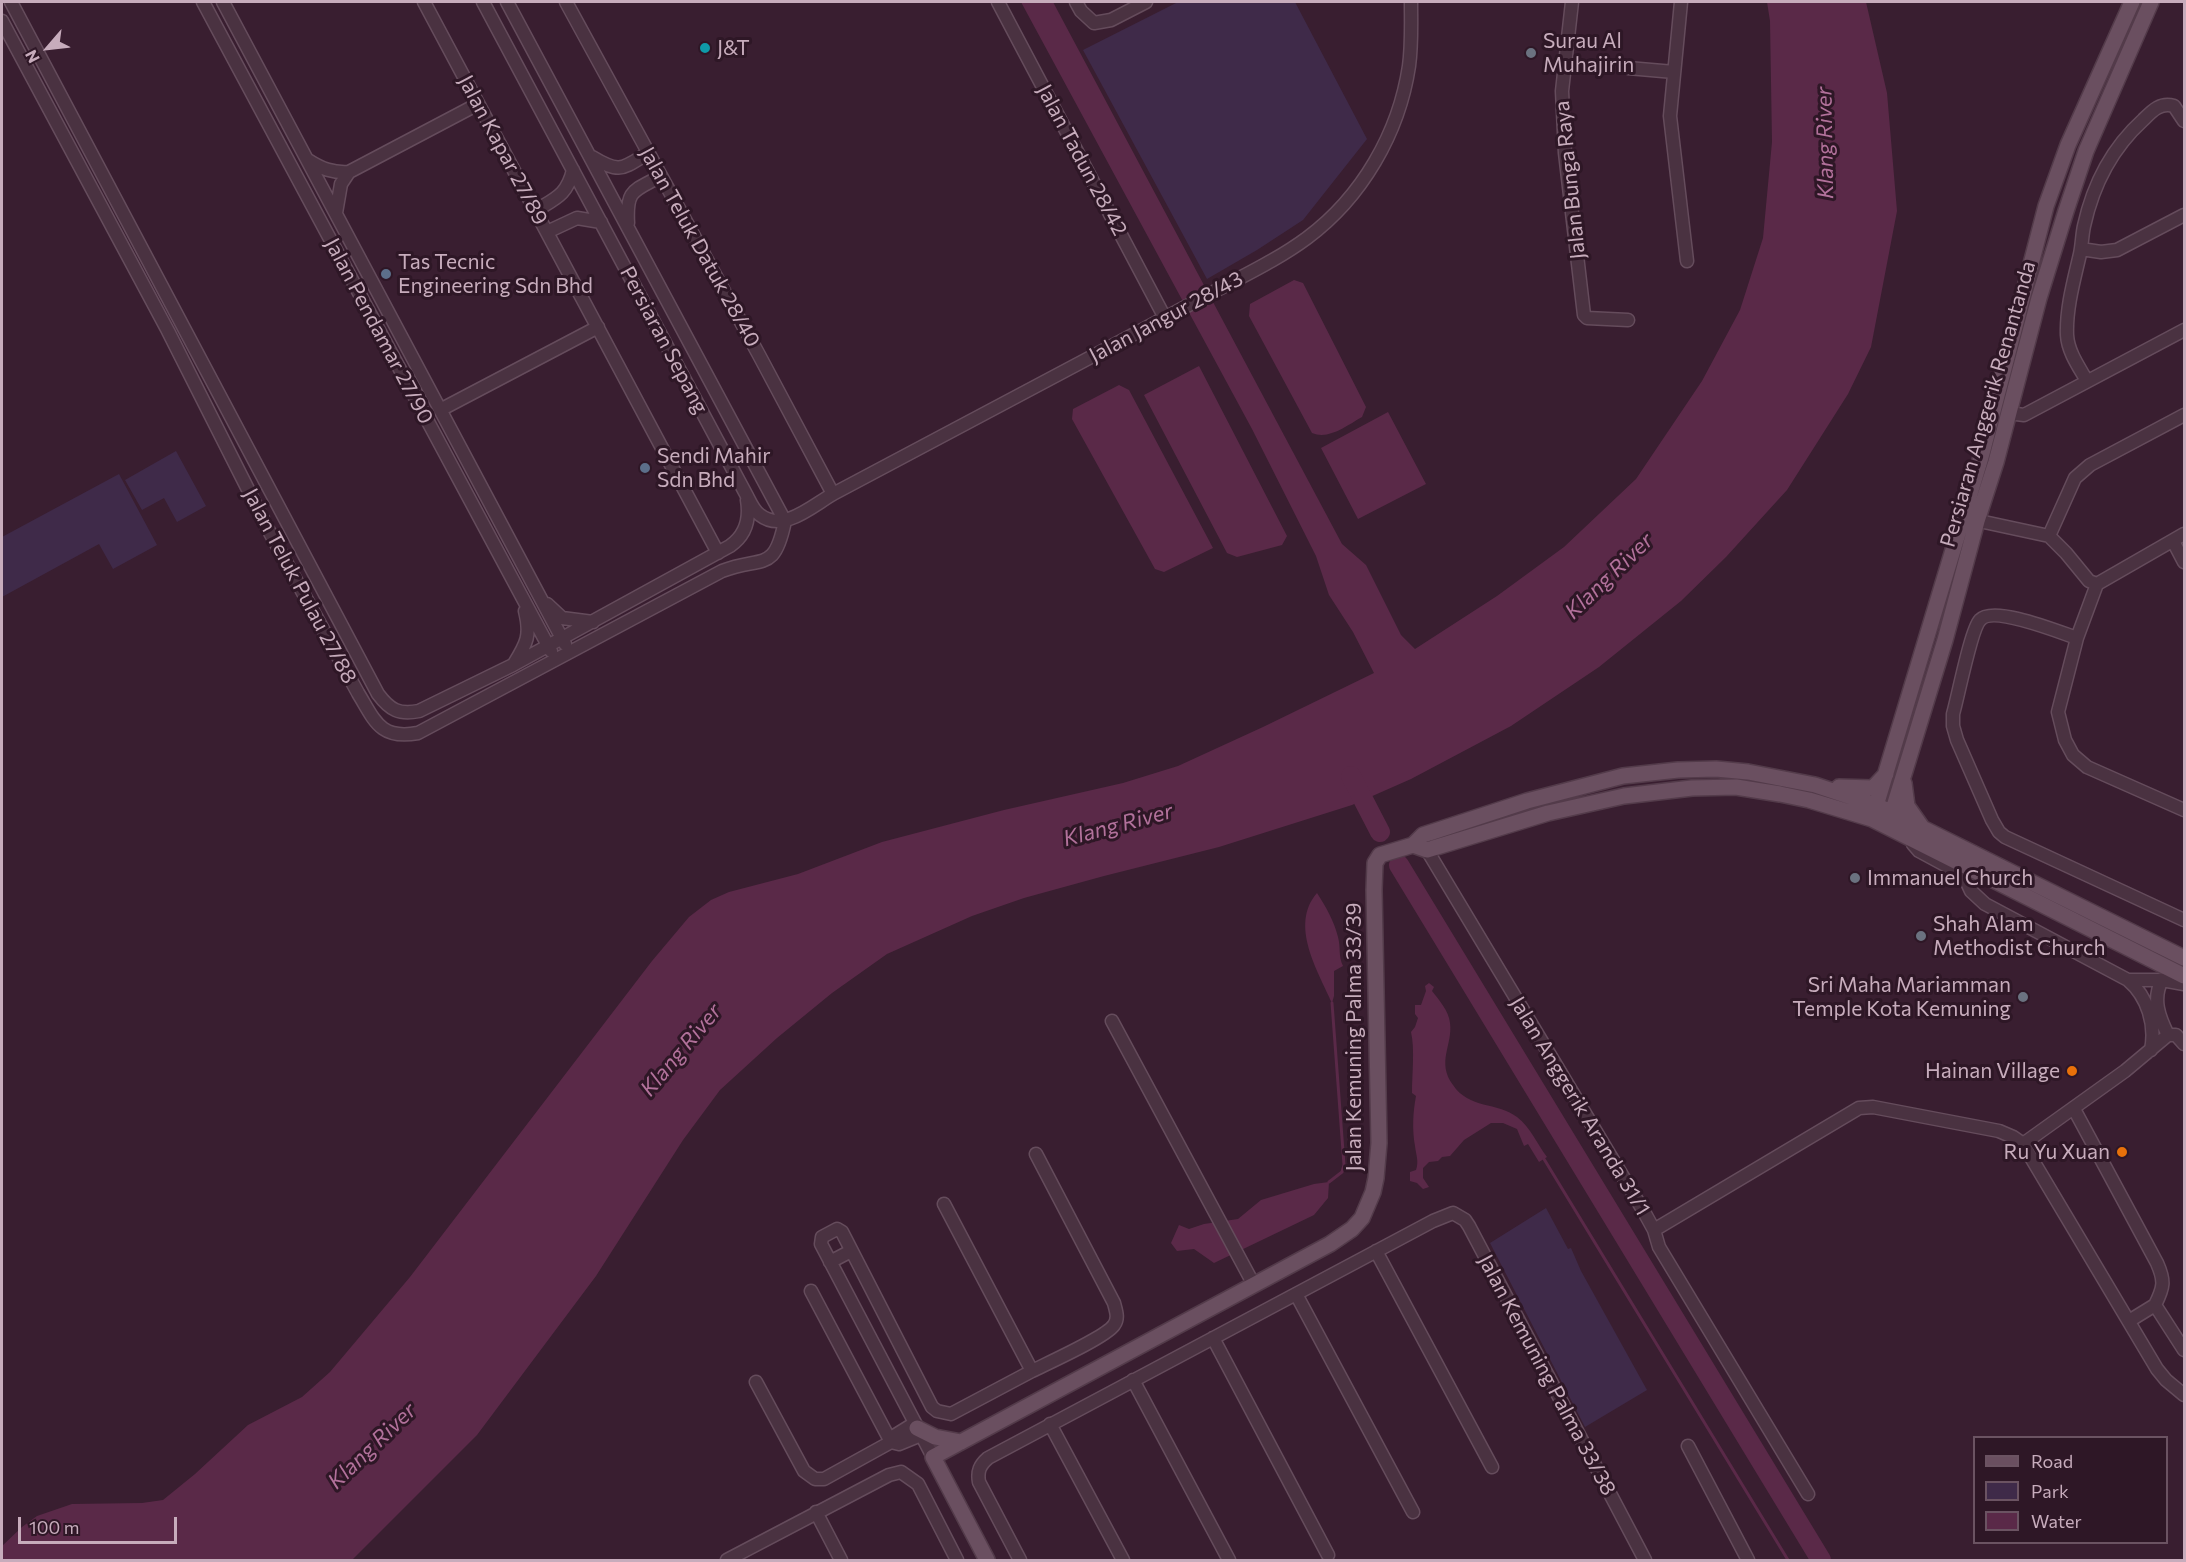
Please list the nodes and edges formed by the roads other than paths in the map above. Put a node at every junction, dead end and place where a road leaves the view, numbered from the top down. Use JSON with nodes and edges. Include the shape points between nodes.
{"nodes":[{"id":1,"x":11,"y":2,"type":"edge"},
{"id":2,"x":203,"y":2,"type":"edge"},
{"id":3,"x":223,"y":2,"type":"edge"},
{"id":4,"x":424,"y":2,"type":"edge"},
{"id":5,"x":483,"y":2,"type":"edge"},
{"id":6,"x":507,"y":2,"type":"edge"},
{"id":7,"x":566,"y":2,"type":"edge"},
{"id":8,"x":998,"y":2,"type":"edge"},
{"id":9,"x":1076,"y":2,"type":"edge"},
{"id":10,"x":1146,"y":2,"type":"edge"},
{"id":11,"x":1411,"y":2,"type":"edge"},
{"id":12,"x":1572,"y":2,"type":"edge"},
{"id":13,"x":1681,"y":2,"type":"edge"},
{"id":14,"x":2132,"y":2,"type":"edge"},
{"id":15,"x":2151,"y":2,"type":"edge"},
{"id":16,"x":2,"y":21,"type":"edge"},
{"id":17,"x":1628,"y":68,"type":"dead end"},
{"id":18,"x":1674,"y":72,"type":"junction"},
{"id":19,"x":478,"y":104,"type":"junction"},
{"id":20,"x":2184,"y":121,"type":"edge"},
{"id":21,"x":648,"y":153,"type":"junction"},
{"id":22,"x":591,"y":157,"type":"junction"},
{"id":23,"x":307,"y":159,"type":"junction"},
{"id":24,"x":573,"y":170,"type":"junction"},
{"id":25,"x":349,"y":172,"type":"junction"},
{"id":26,"x":661,"y":176,"type":"junction"},
{"id":27,"x":2046,"y":206,"type":"junction"},
{"id":28,"x":536,"y":211,"type":"junction"},
{"id":29,"x":2066,"y":212,"type":"junction"},
{"id":30,"x":336,"y":213,"type":"junction"},
{"id":31,"x":2184,"y":215,"type":"edge"},
{"id":32,"x":601,"y":222,"type":"junction"},
{"id":33,"x":628,"y":228,"type":"junction"},
{"id":34,"x":547,"y":232,"type":"junction"},
{"id":35,"x":2081,"y":249,"type":"junction"},
{"id":36,"x":1687,"y":261,"type":"dead end"},
{"id":37,"x":1165,"y":318,"type":"junction"},
{"id":38,"x":1628,"y":320,"type":"dead end"},
{"id":39,"x":598,"y":327,"type":"junction"},
{"id":40,"x":2184,"y":330,"type":"edge"},
{"id":41,"x":2087,"y":381,"type":"junction"},
{"id":42,"x":717,"y":395,"type":"junction"},
{"id":43,"x":699,"y":406,"type":"junction"},
{"id":44,"x":440,"y":410,"type":"junction"},
{"id":45,"x":2009,"y":413,"type":"junction"},
{"id":46,"x":2184,"y":415,"type":"edge"},
{"id":47,"x":832,"y":494,"type":"junction"},
{"id":48,"x":747,"y":496,"type":"junction"},
{"id":49,"x":1970,"y":519,"type":"junction"},
{"id":50,"x":785,"y":521,"type":"junction"},
{"id":51,"x":2184,"y":534,"type":"edge"},
{"id":52,"x":2049,"y":536,"type":"junction"},
{"id":53,"x":2173,"y":541,"type":"junction"},
{"id":54,"x":718,"y":553,"type":"junction"},
{"id":55,"x":2184,"y":562,"type":"edge"},
{"id":56,"x":2097,"y":584,"type":"junction"},
{"id":57,"x":534,"y":586,"type":"junction"},
{"id":58,"x":521,"y":596,"type":"junction"},
{"id":59,"x":593,"y":622,"type":"junction"},
{"id":60,"x":2077,"y":638,"type":"junction"},
{"id":61,"x":562,"y":639,"type":"junction"},
{"id":62,"x":548,"y":646,"type":"junction"},
{"id":63,"x":569,"y":653,"type":"junction"},
{"id":64,"x":556,"y":660,"type":"junction"},
{"id":65,"x":513,"y":665,"type":"junction"},
{"id":66,"x":1896,"y":774,"type":"junction"},
{"id":67,"x":1815,"y":785,"type":"junction"},
{"id":68,"x":2182,"y":805,"type":"edge"},
{"id":69,"x":1882,"y":816,"type":"junction"},
{"id":70,"x":1924,"y":829,"type":"junction"},
{"id":71,"x":1909,"y":838,"type":"junction"},
{"id":72,"x":1421,"y":844,"type":"junction"},
{"id":73,"x":2184,"y":920,"type":"edge"},
{"id":74,"x":2184,"y":958,"type":"edge"},
{"id":75,"x":2184,"y":976,"type":"edge"},
{"id":76,"x":2128,"y":980,"type":"junction"},
{"id":77,"x":2162,"y":980,"type":"junction"},
{"id":78,"x":2184,"y":984,"type":"edge"},
{"id":79,"x":1112,"y":1021,"type":"dead end"},
{"id":80,"x":2168,"y":1035,"type":"junction"},
{"id":81,"x":2184,"y":1044,"type":"edge"},
{"id":82,"x":2151,"y":1050,"type":"junction"},
{"id":83,"x":2074,"y":1109,"type":"junction"},
{"id":84,"x":2023,"y":1144,"type":"junction"},
{"id":85,"x":1036,"y":1154,"type":"dead end"},
{"id":86,"x":944,"y":1204,"type":"dead end"},
{"id":87,"x":1653,"y":1230,"type":"junction"},
{"id":88,"x":851,"y":1251,"type":"junction"},
{"id":89,"x":1376,"y":1251,"type":"junction"},
{"id":90,"x":830,"y":1262,"type":"junction"},
{"id":91,"x":1254,"y":1285,"type":"junction"},
{"id":92,"x":811,"y":1291,"type":"dead end"},
{"id":93,"x":1296,"y":1294,"type":"junction"},
{"id":94,"x":2156,"y":1305,"type":"junction"},
{"id":95,"x":2129,"y":1321,"type":"junction"},
{"id":96,"x":1213,"y":1338,"type":"junction"},
{"id":97,"x":2184,"y":1350,"type":"edge"},
{"id":98,"x":1031,"y":1369,"type":"junction"},
{"id":99,"x":1133,"y":1380,"type":"junction"},
{"id":100,"x":756,"y":1382,"type":"dead end"},
{"id":101,"x":2184,"y":1395,"type":"edge"},
{"id":102,"x":1050,"y":1424,"type":"junction"},
{"id":103,"x":918,"y":1428,"type":"junction"},
{"id":104,"x":891,"y":1442,"type":"junction"},
{"id":105,"x":961,"y":1442,"type":"junction"},
{"id":106,"x":1688,"y":1446,"type":"dead end"},
{"id":107,"x":933,"y":1457,"type":"junction"},
{"id":108,"x":1492,"y":1467,"type":"dead end"},
{"id":109,"x":1808,"y":1494,"type":"dead end"},
{"id":110,"x":816,"y":1512,"type":"junction"},
{"id":111,"x":1413,"y":1512,"type":"dead end"},
{"id":112,"x":1328,"y":1556,"type":"dead end"},
{"id":113,"x":727,"y":1560,"type":"edge"},
{"id":114,"x":841,"y":1560,"type":"edge"},
{"id":115,"x":957,"y":1560,"type":"edge"},
{"id":116,"x":987,"y":1560,"type":"edge"},
{"id":117,"x":1020,"y":1560,"type":"edge"},
{"id":118,"x":1123,"y":1560,"type":"edge"},
{"id":119,"x":1229,"y":1560,"type":"edge"},
{"id":120,"x":1645,"y":1560,"type":"edge"},
{"id":121,"x":1748,"y":1560,"type":"edge"}],
"edges":[{"from":1,"to":65,"type":"street","name":"Jalan Teluk Pulau 27/88","via":[[386,705],[396,712],[419,711]]},
{"from":2,"to":58,"type":"street","name":"Jalan Pendamar 27/90"},
{"from":3,"to":23,"type":"street","name":"Jalan Pendamar 27/90"},
{"from":4,"to":19,"type":"street","name":"Jalan Kapar 27/89"},
{"from":5,"to":24,"type":"street","name":"Persiaran Sepang"},
{"from":6,"to":22,"type":"street","name":"Persiaran Sepang"},
{"from":7,"to":21,"type":"street","name":"Jalan Teluk Datuk 28/40"},
{"from":8,"to":37,"type":"street","name":"Jalan Tadun 28/42"},
{"from":9,"to":10,"type":"street","via":[[1094,22],[1111,20]]},
{"from":11,"to":37,"type":"street","name":"Jalan Jangur 28/43","via":[[1405,91],[1397,117],[1354,194],[1305,239]]},
{"from":12,"to":38,"type":"street","name":"Jalan Bunga Raya","via":[[1562,91],[1565,153],[1584,315]]},
{"from":13,"to":18,"type":"street"},
{"from":14,"to":27,"type":"main road","name":"Persiaran Anggerik Renantanda","via":[[2068,145]]},
{"from":15,"to":29,"type":"main road","name":"Persiaran Anggerik Renantanda","via":[[2086,151]]},
{"from":16,"to":64,"type":"street","name":"Jalan Teluk Pulau 27/88","via":[[168,331],[268,530],[374,719],[393,735],[418,734]]},
{"from":17,"to":18,"type":"street"},
{"from":18,"to":36,"type":"street","via":[[1670,116]]},
{"from":19,"to":25,"type":"street"},
{"from":19,"to":28,"type":"street","name":"Jalan Kapar 27/89"},
{"from":20,"to":35,"type":"street","via":[[2174,106],[2155,108],[2109,158],[2084,226]]},
{"from":21,"to":22,"type":"street","via":[[619,169]]},
{"from":21,"to":26,"type":"street","name":"Jalan Teluk Datuk 28/40"},
{"from":22,"to":33,"type":"street","name":"Persiaran Sepang"},
{"from":23,"to":25,"type":"street","via":[[325,170]]},
{"from":23,"to":30,"type":"street","name":"Jalan Pendamar 27/90"},
{"from":24,"to":28,"type":"street","via":[[565,192]]},
{"from":24,"to":32,"type":"street","name":"Persiaran Sepang"},
{"from":25,"to":30,"type":"street","via":[[341,184]]},
{"from":26,"to":33,"type":"street","via":[[630,195]]},
{"from":26,"to":47,"type":"street","name":"Jalan Teluk Datuk 28/40"},
{"from":27,"to":29,"type":"main road"},
{"from":27,"to":49,"type":"main road","name":"Persiaran Anggerik Renantanda","via":[[1981,457]]},
{"from":28,"to":34,"type":"street","name":"Jalan Kapar 27/89"},
{"from":29,"to":45,"type":"main road","name":"Persiaran Anggerik Renantanda"},
{"from":30,"to":44,"type":"street","name":"Jalan Pendamar 27/90"},
{"from":31,"to":35,"type":"street","via":[[2117,250]]},
{"from":32,"to":34,"type":"street","via":[[578,218]]},
{"from":32,"to":43,"type":"street","name":"Persiaran Sepang"},
{"from":33,"to":42,"type":"street","name":"Persiaran Sepang"},
{"from":34,"to":39,"type":"street","name":"Jalan Kapar 27/89"},
{"from":35,"to":41,"type":"street","via":[[2071,292],[2067,337]]},
{"from":37,"to":47,"type":"street","name":"Jalan Jangur 28/43"},
{"from":39,"to":44,"type":"street"},
{"from":39,"to":54,"type":"street","name":"Jalan Kapar 27/89"},
{"from":40,"to":41,"type":"street"},
{"from":41,"to":45,"type":"street","via":[[2024,415]]},
{"from":42,"to":43,"type":"street"},
{"from":42,"to":50,"type":"street","name":"Persiaran Sepang"},
{"from":43,"to":48,"type":"street","name":"Persiaran Sepang"},
{"from":44,"to":57,"type":"street","name":"Jalan Pendamar 27/90"},
{"from":45,"to":49,"type":"main road","name":"Persiaran Anggerik Renantanda"},
{"from":46,"to":52,"type":"street","via":[[2080,473]]},
{"from":47,"to":50,"type":"street","name":"Jalan Jangur 28/43"},
{"from":48,"to":50,"type":"street","name":"Persiaran Sepang","via":[[760,515],[773,522]]},
{"from":48,"to":54,"type":"street","name":"Jalan Teluk Pulau 27/88","via":[[749,511],[743,532]]},
{"from":49,"to":52,"type":"street"},
{"from":49,"to":66,"type":"main road","name":"Persiaran Anggerik Renantanda","via":[[1945,640]]},
{"from":50,"to":63,"type":"street","name":"Jalan Teluk Pulau 27/88","via":[[771,557],[722,571]]},
{"from":51,"to":53,"type":"street"},
{"from":52,"to":56,"type":"street","via":[[2089,581]]},
{"from":53,"to":55,"type":"street"},
{"from":53,"to":56,"type":"street"},
{"from":54,"to":59,"type":"street","name":"Jalan Teluk Pulau 27/88"},
{"from":56,"to":60,"type":"street"},
{"from":57,"to":59,"type":"street","via":[[562,618]]},
{"from":57,"to":61,"type":"street","name":"Jalan Pendamar 27/90"},
{"from":58,"to":62,"type":"street","name":"Jalan Pendamar 27/90"},
{"from":58,"to":65,"type":"street","via":[[527,640]]},
{"from":59,"to":61,"type":"street","name":"Jalan Teluk Pulau 27/88"},
{"from":60,"to":68,"type":"street","via":[[2058,712],[2068,748],[2087,767]]},
{"from":60,"to":73,"type":"street","via":[[2001,614],[1980,619],[1953,714],[1957,740],[1999,832]]},
{"from":61,"to":62,"type":"street","name":"Jalan Teluk Pulau 27/88"},
{"from":61,"to":63,"type":"street","name":"Jalan Pendamar 27/90"},
{"from":62,"to":64,"type":"street","name":"Jalan Pendamar 27/90"},
{"from":62,"to":65,"type":"street","name":"Jalan Teluk Pulau 27/88"},
{"from":63,"to":64,"type":"street","name":"Jalan Teluk Pulau 27/88"},
{"from":66,"to":67,"type":"main road","via":[[1873,788]]},
{"from":66,"to":69,"type":"main road","name":"Persiaran Anggerik Renantanda"},
{"from":66,"to":70,"type":"main road","via":[[1907,806]]},
{"from":67,"to":69,"type":"main road"},
{"from":67,"to":72,"type":"main road","via":[[1716,769],[1650,772],[1527,801]]},
{"from":69,"to":70,"type":"main road"},
{"from":69,"to":71,"type":"main road"},
{"from":69,"to":72,"type":"main road","via":[[1736,787],[1692,788],[1624,796]]},
{"from":70,"to":74,"type":"main road"},
{"from":71,"to":75,"type":"main road"},
{"from":71,"to":76,"type":"street","via":[[1919,851],[1959,872],[1984,904]]},
{"from":72,"to":87,"type":"street","name":"Jalan Anggerik Aranda 31/1"},
{"from":72,"to":91,"type":"main road","name":"Jalan Kemuning Palma 33/39","via":[[1380,855],[1375,863],[1379,1143],[1373,1192],[1362,1218],[1352,1229]]},
{"from":76,"to":77,"type":"street"},
{"from":76,"to":82,"type":"street","via":[[2140,992],[2150,1015],[2154,1038]]},
{"from":77,"to":78,"type":"street"},
{"from":77,"to":80,"type":"street","via":[[2156,998]]},
{"from":79,"to":91,"type":"street"},
{"from":80,"to":81,"type":"street","via":[[2176,1035]]},
{"from":80,"to":82,"type":"street"},
{"from":82,"to":83,"type":"street"},
{"from":83,"to":84,"type":"street"},
{"from":83,"to":94,"type":"street","via":[[2163,1276]]},
{"from":84,"to":87,"type":"street","name":"Jalan Anggerik Aranda 31/1","via":[[1986,1128],[1867,1106]]},
{"from":84,"to":95,"type":"street"},
{"from":85,"to":98,"type":"street","via":[[1118,1314],[1115,1324],[1096,1338]]},
{"from":86,"to":98,"type":"street"},
{"from":87,"to":109,"type":"street","via":[[1659,1247]]},
{"from":88,"to":90,"type":"street"},
{"from":88,"to":90,"type":"street","via":[[840,1230],[822,1237],[821,1244]]},
{"from":88,"to":98,"type":"street","via":[[937,1411],[959,1411]]},
{"from":89,"to":93,"type":"street"},
{"from":89,"to":108,"type":"street"},
{"from":89,"to":120,"type":"street","name":"Jalan Kemuning Palma 33/38","via":[[1453,1213],[1465,1220]]},
{"from":90,"to":103,"type":"street"},
{"from":91,"to":105,"type":"main road","name":"Jalan Kemuning Palma 33/39"},
{"from":92,"to":104,"type":"street"},
{"from":93,"to":96,"type":"street"},
{"from":93,"to":111,"type":"street"},
{"from":94,"to":95,"type":"street"},
{"from":94,"to":97,"type":"street"},
{"from":95,"to":101,"type":"street","via":[[2162,1376]]},
{"from":96,"to":99,"type":"street"},
{"from":96,"to":112,"type":"street"},
{"from":99,"to":102,"type":"street"},
{"from":99,"to":119,"type":"street"},
{"from":100,"to":104,"type":"street","via":[[804,1471],[815,1479],[824,1479]]},
{"from":102,"to":117,"type":"street","via":[[988,1458],[978,1475]]},
{"from":102,"to":118,"type":"street"},
{"from":103,"to":104,"type":"street","via":[[899,1444]]},
{"from":103,"to":105,"type":"main road","via":[[935,1437]]},
{"from":103,"to":107,"type":"street"},
{"from":105,"to":107,"type":"main road","name":"Jalan Kemuning Palma 33/39"},
{"from":106,"to":121,"type":"street"},
{"from":107,"to":116,"type":"main road"},
{"from":110,"to":113,"type":"street"},
{"from":110,"to":114,"type":"street"},
{"from":110,"to":115,"type":"street","via":[[901,1472],[918,1484]]}]}
